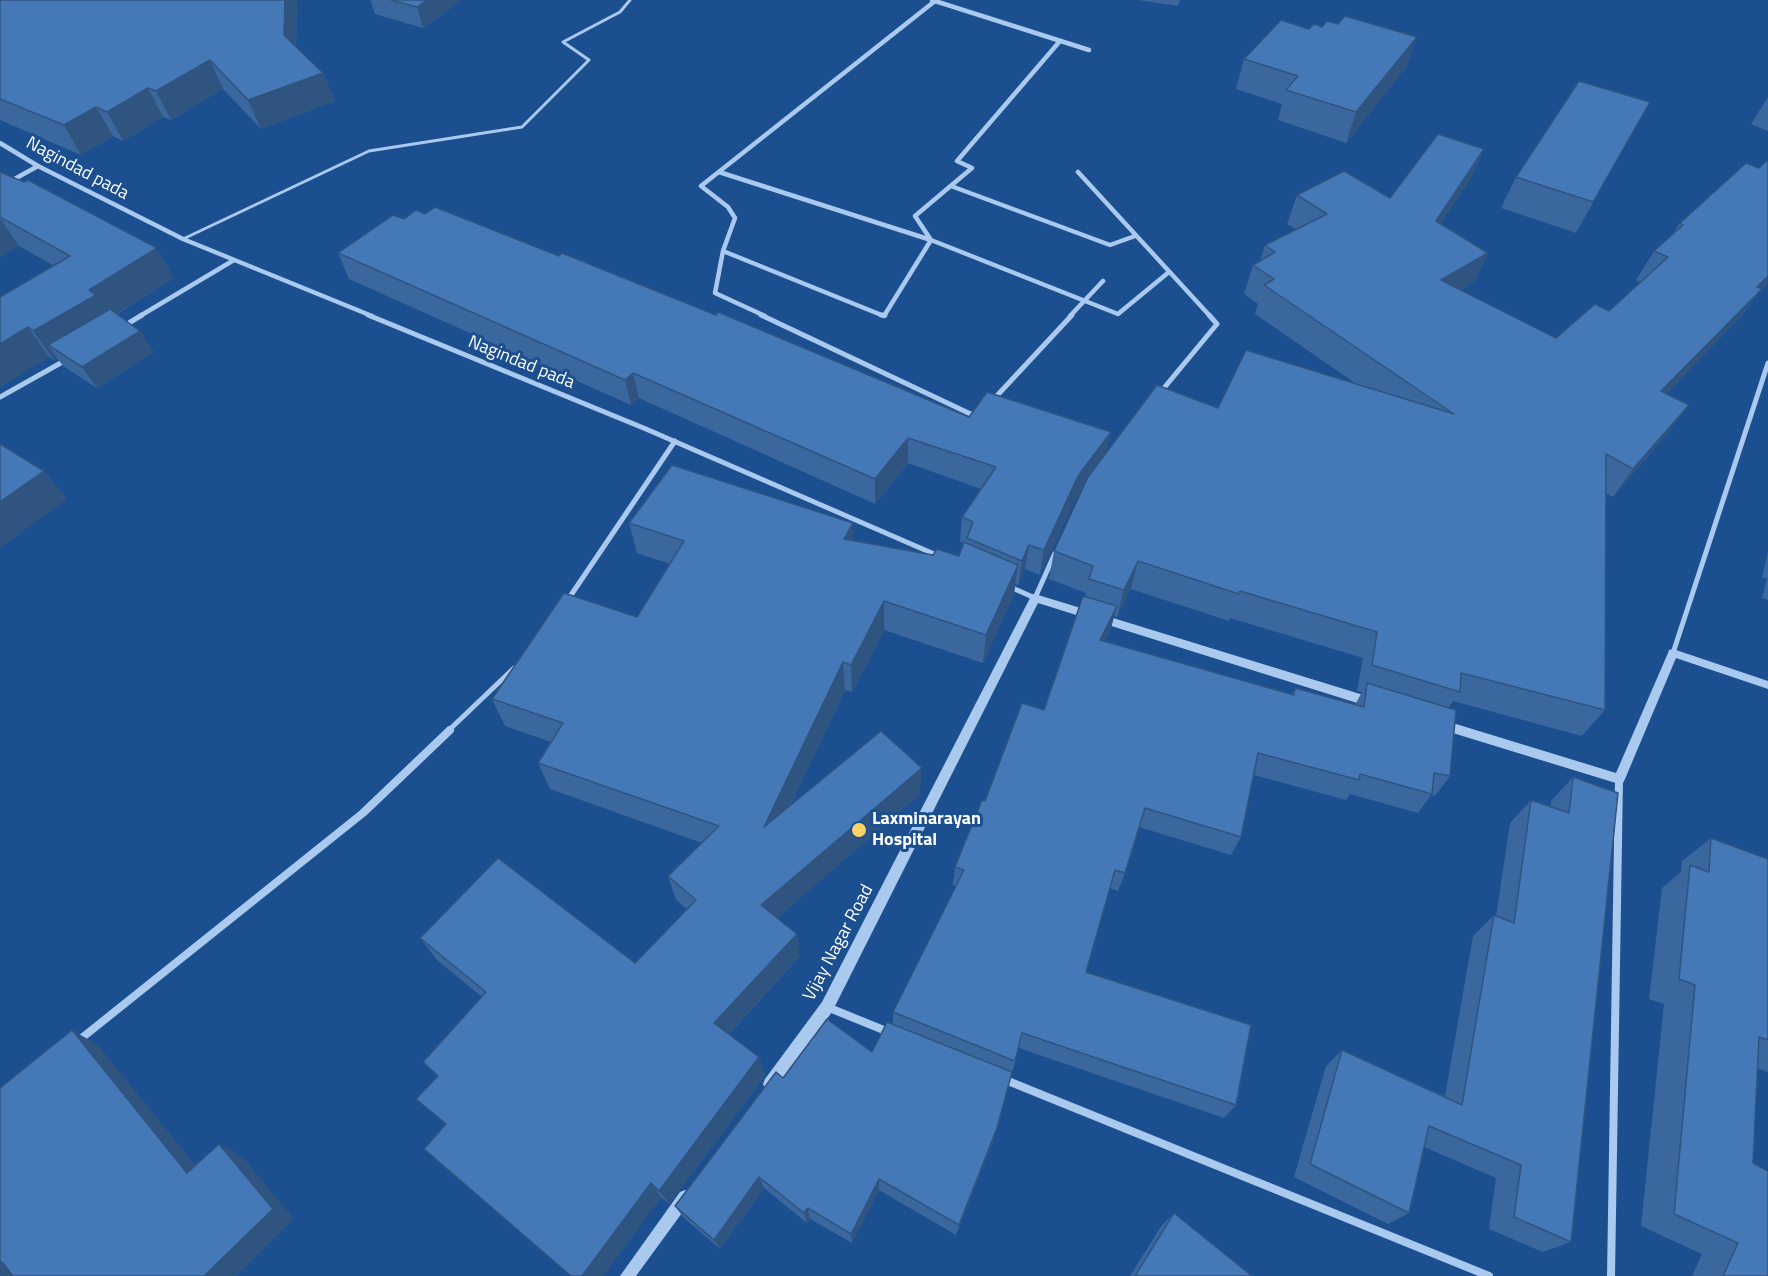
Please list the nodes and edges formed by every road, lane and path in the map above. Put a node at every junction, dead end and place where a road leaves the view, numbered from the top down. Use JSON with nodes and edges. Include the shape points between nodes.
{"nodes":[{"id":1,"x":630,"y":0,"type":"edge"},
{"id":2,"x":933,"y":1,"type":"edge"},
{"id":3,"x":1060,"y":41,"type":"junction"},
{"id":4,"x":1089,"y":50,"type":"dead end"},
{"id":5,"x":0,"y":143,"type":"edge"},
{"id":6,"x":38,"y":166,"type":"junction"},
{"id":7,"x":720,"y":172,"type":"junction"},
{"id":8,"x":1078,"y":172,"type":"dead end"},
{"id":9,"x":951,"y":186,"type":"junction"},
{"id":10,"x":0,"y":187,"type":"edge"},
{"id":11,"x":1135,"y":236,"type":"junction"},
{"id":12,"x":183,"y":239,"type":"junction"},
{"id":13,"x":931,"y":240,"type":"junction"},
{"id":14,"x":723,"y":251,"type":"junction"},
{"id":15,"x":234,"y":260,"type":"junction"},
{"id":16,"x":1169,"y":272,"type":"junction"},
{"id":17,"x":1103,"y":280,"type":"dead end"},
{"id":18,"x":1084,"y":299,"type":"junction"},
{"id":19,"x":116,"y":330,"type":"edge"},
{"id":20,"x":76,"y":354,"type":"edge"},
{"id":21,"x":1768,"y":363,"type":"edge"},
{"id":22,"x":0,"y":397,"type":"edge"},
{"id":23,"x":1155,"y":400,"type":"edge"},
{"id":24,"x":675,"y":441,"type":"junction"},
{"id":25,"x":1059,"y":545,"type":"edge"},
{"id":26,"x":948,"y":560,"type":"edge"},
{"id":27,"x":1003,"y":584,"type":"edge"},
{"id":28,"x":1035,"y":598,"type":"junction"},
{"id":29,"x":561,"y":610,"type":"edge"},
{"id":30,"x":1673,"y":653,"type":"junction"},
{"id":31,"x":517,"y":666,"type":"edge"},
{"id":32,"x":1768,"y":685,"type":"edge"},
{"id":33,"x":1379,"y":705,"type":"edge"},
{"id":34,"x":1436,"y":723,"type":"edge"},
{"id":35,"x":1619,"y":779,"type":"junction"},
{"id":36,"x":827,"y":1008,"type":"junction"},
{"id":37,"x":904,"y":1039,"type":"edge"},
{"id":38,"x":75,"y":1044,"type":"edge"},
{"id":39,"x":993,"y":1075,"type":"edge"},
{"id":40,"x":758,"y":1099,"type":"edge"},
{"id":41,"x":696,"y":1182,"type":"edge"},
{"id":42,"x":627,"y":1276,"type":"edge"},
{"id":43,"x":1489,"y":1276,"type":"edge"},
{"id":44,"x":1611,"y":1276,"type":"edge"}],
"edges":[{"from":1,"to":12,"type":"lane","via":[[620,12],[563,42],[589,60],[522,127],[369,151]]},
{"from":2,"to":3,"type":"street"},
{"from":2,"to":7,"type":"street"},
{"from":3,"to":4,"type":"street"},
{"from":3,"to":9,"type":"street","via":[[957,161],[972,168]]},
{"from":5,"to":6,"type":"street","name":"Nagindad pada"},
{"from":6,"to":10,"type":"street"},
{"from":6,"to":12,"type":"street","name":"Nagindad pada"},
{"from":7,"to":13,"type":"street"},
{"from":7,"to":14,"type":"street","via":[[701,186],[728,207],[735,218]]},
{"from":8,"to":11,"type":"street"},
{"from":9,"to":11,"type":"street","via":[[1110,245]]},
{"from":9,"to":13,"type":"street","via":[[915,216]]},
{"from":11,"to":16,"type":"street"},
{"from":12,"to":15,"type":"street","name":"Nagindad pada"},
{"from":13,"to":14,"type":"street","via":[[884,316]]},
{"from":13,"to":18,"type":"street"},
{"from":14,"to":18,"type":"street","via":[[715,293],[978,417]]},
{"from":15,"to":19,"type":"street"},
{"from":15,"to":24,"type":"street","name":"Nagindad pada"},
{"from":16,"to":18,"type":"street","via":[[1119,314]]},
{"from":16,"to":23,"type":"street","via":[[1217,324]]},
{"from":17,"to":18,"type":"street"},
{"from":20,"to":22,"type":"street"},
{"from":21,"to":30,"type":"street"},
{"from":24,"to":26,"type":"street","name":"Nagindad pada"},
{"from":24,"to":29,"type":"street"},
{"from":25,"to":28,"type":"street"},
{"from":27,"to":28,"type":"street"},
{"from":28,"to":33,"type":"street"},
{"from":28,"to":36,"type":"street","name":"Vijay Nagar Road"},
{"from":30,"to":32,"type":"street"},
{"from":30,"to":35,"type":"street"},
{"from":31,"to":38,"type":"street","via":[[363,813]]},
{"from":34,"to":35,"type":"street"},
{"from":35,"to":44,"type":"street"},
{"from":36,"to":37,"type":"street"},
{"from":36,"to":40,"type":"street","name":"Vijay Nagar Road"},
{"from":39,"to":43,"type":"street"},
{"from":41,"to":42,"type":"street"}]}
